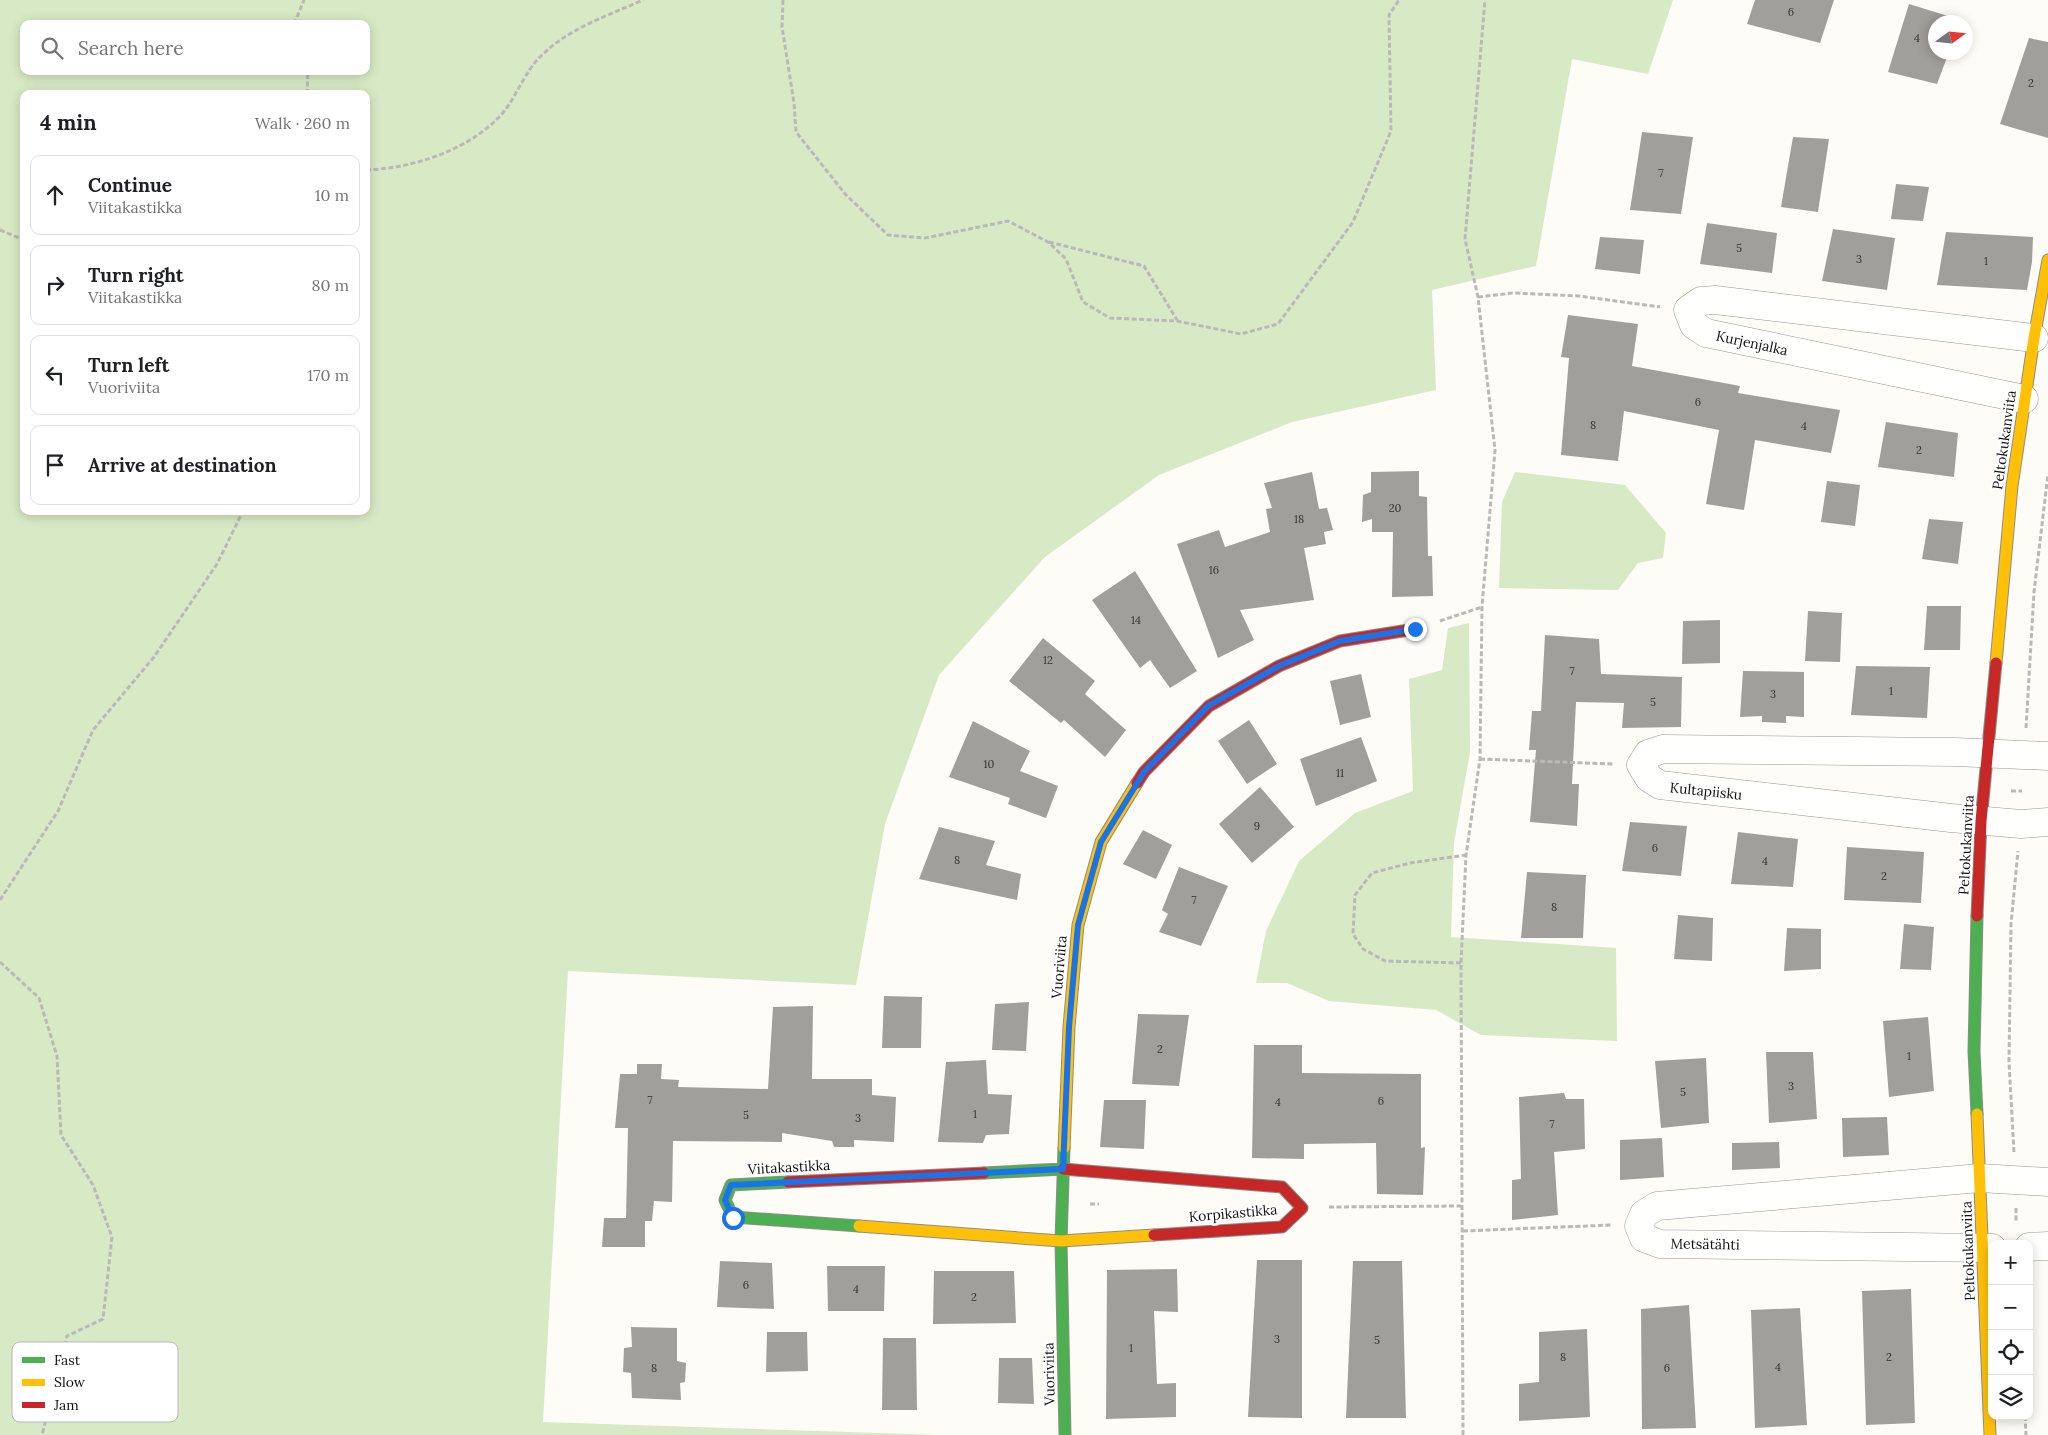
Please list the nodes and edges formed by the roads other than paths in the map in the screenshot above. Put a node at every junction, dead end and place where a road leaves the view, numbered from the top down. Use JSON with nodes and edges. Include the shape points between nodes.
{"nodes":[{"id":1,"x":2048,"y":260,"type":"edge"},
{"id":2,"x":2034,"y":338,"type":"junction"},
{"id":3,"x":2024,"y":399,"type":"junction"},
{"id":4,"x":1415,"y":629,"type":"road end"},
{"id":5,"x":1987,"y":753,"type":"junction"},
{"id":6,"x":2036,"y":755,"type":"edge"},
{"id":7,"x":1981,"y":821,"type":"junction"},
{"id":8,"x":2048,"y":822,"type":"edge"},
{"id":9,"x":1063,"y":1169,"type":"junction"},
{"id":10,"x":1980,"y":1178,"type":"junction"},
{"id":11,"x":2048,"y":1182,"type":"edge"},
{"id":12,"x":2023,"y":1238,"type":"edge"},
{"id":13,"x":1061,"y":1241,"type":"junction"},
{"id":14,"x":2048,"y":1246,"type":"edge"},
{"id":15,"x":1987,"y":1249,"type":"edge"},
{"id":16,"x":1065,"y":1435,"type":"edge"},
{"id":17,"x":1990,"y":1435,"type":"edge"}],
"edges":[{"from":1,"to":2,"type":"street","name":"Peltokukanviita"},
{"from":2,"to":3,"type":"street","name":"Peltokukanviita"},
{"from":2,"to":3,"type":"street","name":"Kurjenjalka","via":[[1714,300],[1701,301],[1688,310],[1694,324],[1706,333]]},
{"from":3,"to":5,"type":"street","name":"Peltokukanviita","via":[[2012,486]]},
{"from":4,"to":9,"type":"street","name":"Vuoriviita","via":[[1340,641],[1279,666],[1208,706],[1144,772],[1101,842],[1078,925],[1069,1027]]},
{"from":5,"to":6,"type":"street"},
{"from":5,"to":7,"type":"street","name":"Peltokukanviita"},
{"from":5,"to":7,"type":"street","name":"Kultapiisku","via":[[1663,749],[1648,754],[1641,765],[1649,778],[1660,785]]},
{"from":7,"to":8,"type":"street","name":"Kultapiisku"},
{"from":7,"to":10,"type":"street","name":"Peltokukanviita","via":[[1974,1051]]},
{"from":9,"to":13,"type":"street","name":"Vuoriviita"},
{"from":9,"to":13,"type":"street","name":"Korpikastikka","via":[[1282,1187],[1302,1208],[1282,1227]]},
{"from":9,"to":13,"type":"street","name":"Viitakastikka","via":[[731,1185],[725,1200],[733,1218]]},
{"from":10,"to":11,"type":"street"},
{"from":10,"to":15,"type":"street","name":"Peltokukanviita"},
{"from":10,"to":15,"type":"street","name":"Metsätähti","via":[[1657,1206],[1644,1214],[1639,1226],[1644,1238],[1660,1244]]},
{"from":12,"to":14,"type":"street"},
{"from":13,"to":16,"type":"street","name":"Vuoriviita"},
{"from":15,"to":17,"type":"street","name":"Peltokukanviita"}]}
